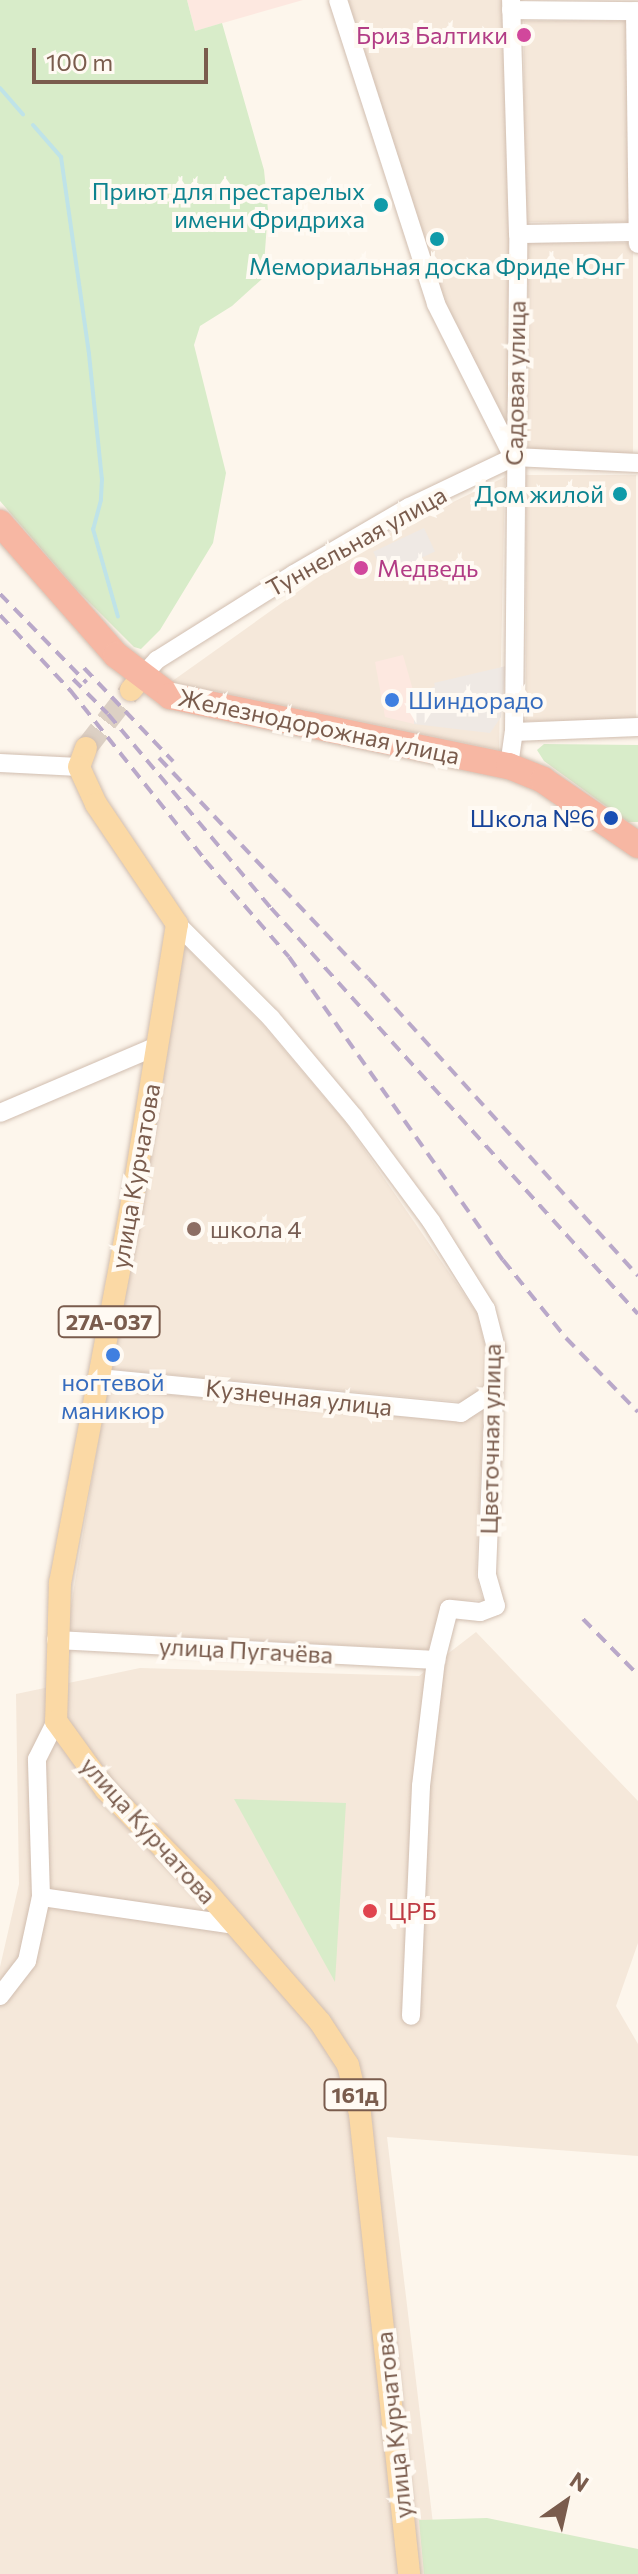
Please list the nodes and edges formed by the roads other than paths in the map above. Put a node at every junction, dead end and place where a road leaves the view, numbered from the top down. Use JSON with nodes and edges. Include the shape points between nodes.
{"nodes":[{"id":1,"x":338,"y":0,"type":"edge"},
{"id":2,"x":511,"y":5,"type":"edge"},
{"id":3,"x":637,"y":11,"type":"edge"},
{"id":4,"x":638,"y":232,"type":"edge"},
{"id":5,"x":518,"y":234,"type":"junction"},
{"id":6,"x":638,"y":244,"type":"edge"},
{"id":7,"x":514,"y":457,"type":"junction"},
{"id":8,"x":638,"y":463,"type":"edge"},
{"id":9,"x":0,"y":523,"type":"edge"},
{"id":10,"x":136,"y":684,"type":"junction"},
{"id":11,"x":638,"y":727,"type":"edge"},
{"id":12,"x":514,"y":732,"type":"junction"},
{"id":13,"x":83,"y":757,"type":"joint"},
{"id":14,"x":0,"y":763,"type":"edge"},
{"id":15,"x":509,"y":766,"type":"junction"},
{"id":16,"x":638,"y":845,"type":"edge"},
{"id":17,"x":177,"y":924,"type":"junction"},
{"id":18,"x":157,"y":1046,"type":"junction"},
{"id":19,"x":0,"y":1113,"type":"edge"},
{"id":20,"x":99,"y":1378,"type":"junction"},
{"id":21,"x":493,"y":1392,"type":"junction"},
{"id":22,"x":56,"y":1640,"type":"junction"},
{"id":23,"x":436,"y":1660,"type":"junction"},
{"id":24,"x":56,"y":1721,"type":"junction"},
{"id":25,"x":41,"y":1897,"type":"junction"},
{"id":26,"x":235,"y":1925,"type":"junction"},
{"id":27,"x":0,"y":1996,"type":"edge"},
{"id":28,"x":411,"y":2016,"type":"dead end"},
{"id":29,"x":409,"y":2574,"type":"edge"}],
"edges":[{"from":1,"to":7,"type":"street","via":[[436,304]]},
{"from":2,"to":3,"type":"street"},
{"from":2,"to":5,"type":"street","name":"Садовая улица"},
{"from":3,"to":4,"type":"street"},
{"from":4,"to":5,"type":"street"},
{"from":4,"to":6,"type":"street"},
{"from":5,"to":7,"type":"street","name":"Садовая улица"},
{"from":7,"to":8,"type":"street","name":"Туннельная улица"},
{"from":7,"to":10,"type":"street","name":"Туннельная улица","via":[[409,507],[294,574],[157,660]]},
{"from":7,"to":12,"type":"street","name":"Садовая улица"},
{"from":9,"to":10,"type":"highway","name":"Железнодорожная улица"},
{"from":10,"to":15,"type":"highway","name":"Железнодорожная улица","via":[[193,704]]},
{"from":11,"to":12,"type":"street"},
{"from":12,"to":15,"type":"street","name":"Садовая улица"},
{"from":13,"to":14,"type":"street"},
{"from":13,"to":17,"type":"main road","via":[[96,804]]},
{"from":15,"to":16,"type":"highway","name":"Железнодорожная улица","via":[[543,780]]},
{"from":17,"to":18,"type":"main road","name":"улица Курчатова","number":"27А-037"},
{"from":17,"to":21,"type":"street","name":"Цветочная улица","via":[[271,1018],[431,1221],[486,1309],[496,1348]]},
{"from":18,"to":19,"type":"street"},
{"from":18,"to":20,"type":"main road","name":"улица Курчатова","number":"27А-037"},
{"from":20,"to":21,"type":"street","name":"Кузнечная улица","via":[[461,1413]]},
{"from":20,"to":22,"type":"main road","name":"улица Курчатова","number":"27А-037","via":[[60,1582]]},
{"from":21,"to":23,"type":"street","name":"Цветочная улица","via":[[487,1575],[496,1606],[480,1612],[449,1609]]},
{"from":22,"to":23,"type":"street","name":"улица Пугачёва"},
{"from":22,"to":24,"type":"main road","name":"улица Курчатова","number":"27А-037"},
{"from":23,"to":28,"type":"street","name":"Цветочная улица","via":[[421,1786]]},
{"from":24,"to":25,"type":"street","via":[[37,1759]]},
{"from":24,"to":26,"type":"main road","name":"улица Курчатова","number":"161д","via":[[106,1790]]},
{"from":25,"to":26,"type":"street"},
{"from":25,"to":27,"type":"street","via":[[27,1961]]},
{"from":26,"to":29,"type":"main road","name":"улица Курчатова","number":"161д","via":[[320,2022],[348,2065],[360,2114]]}]}
